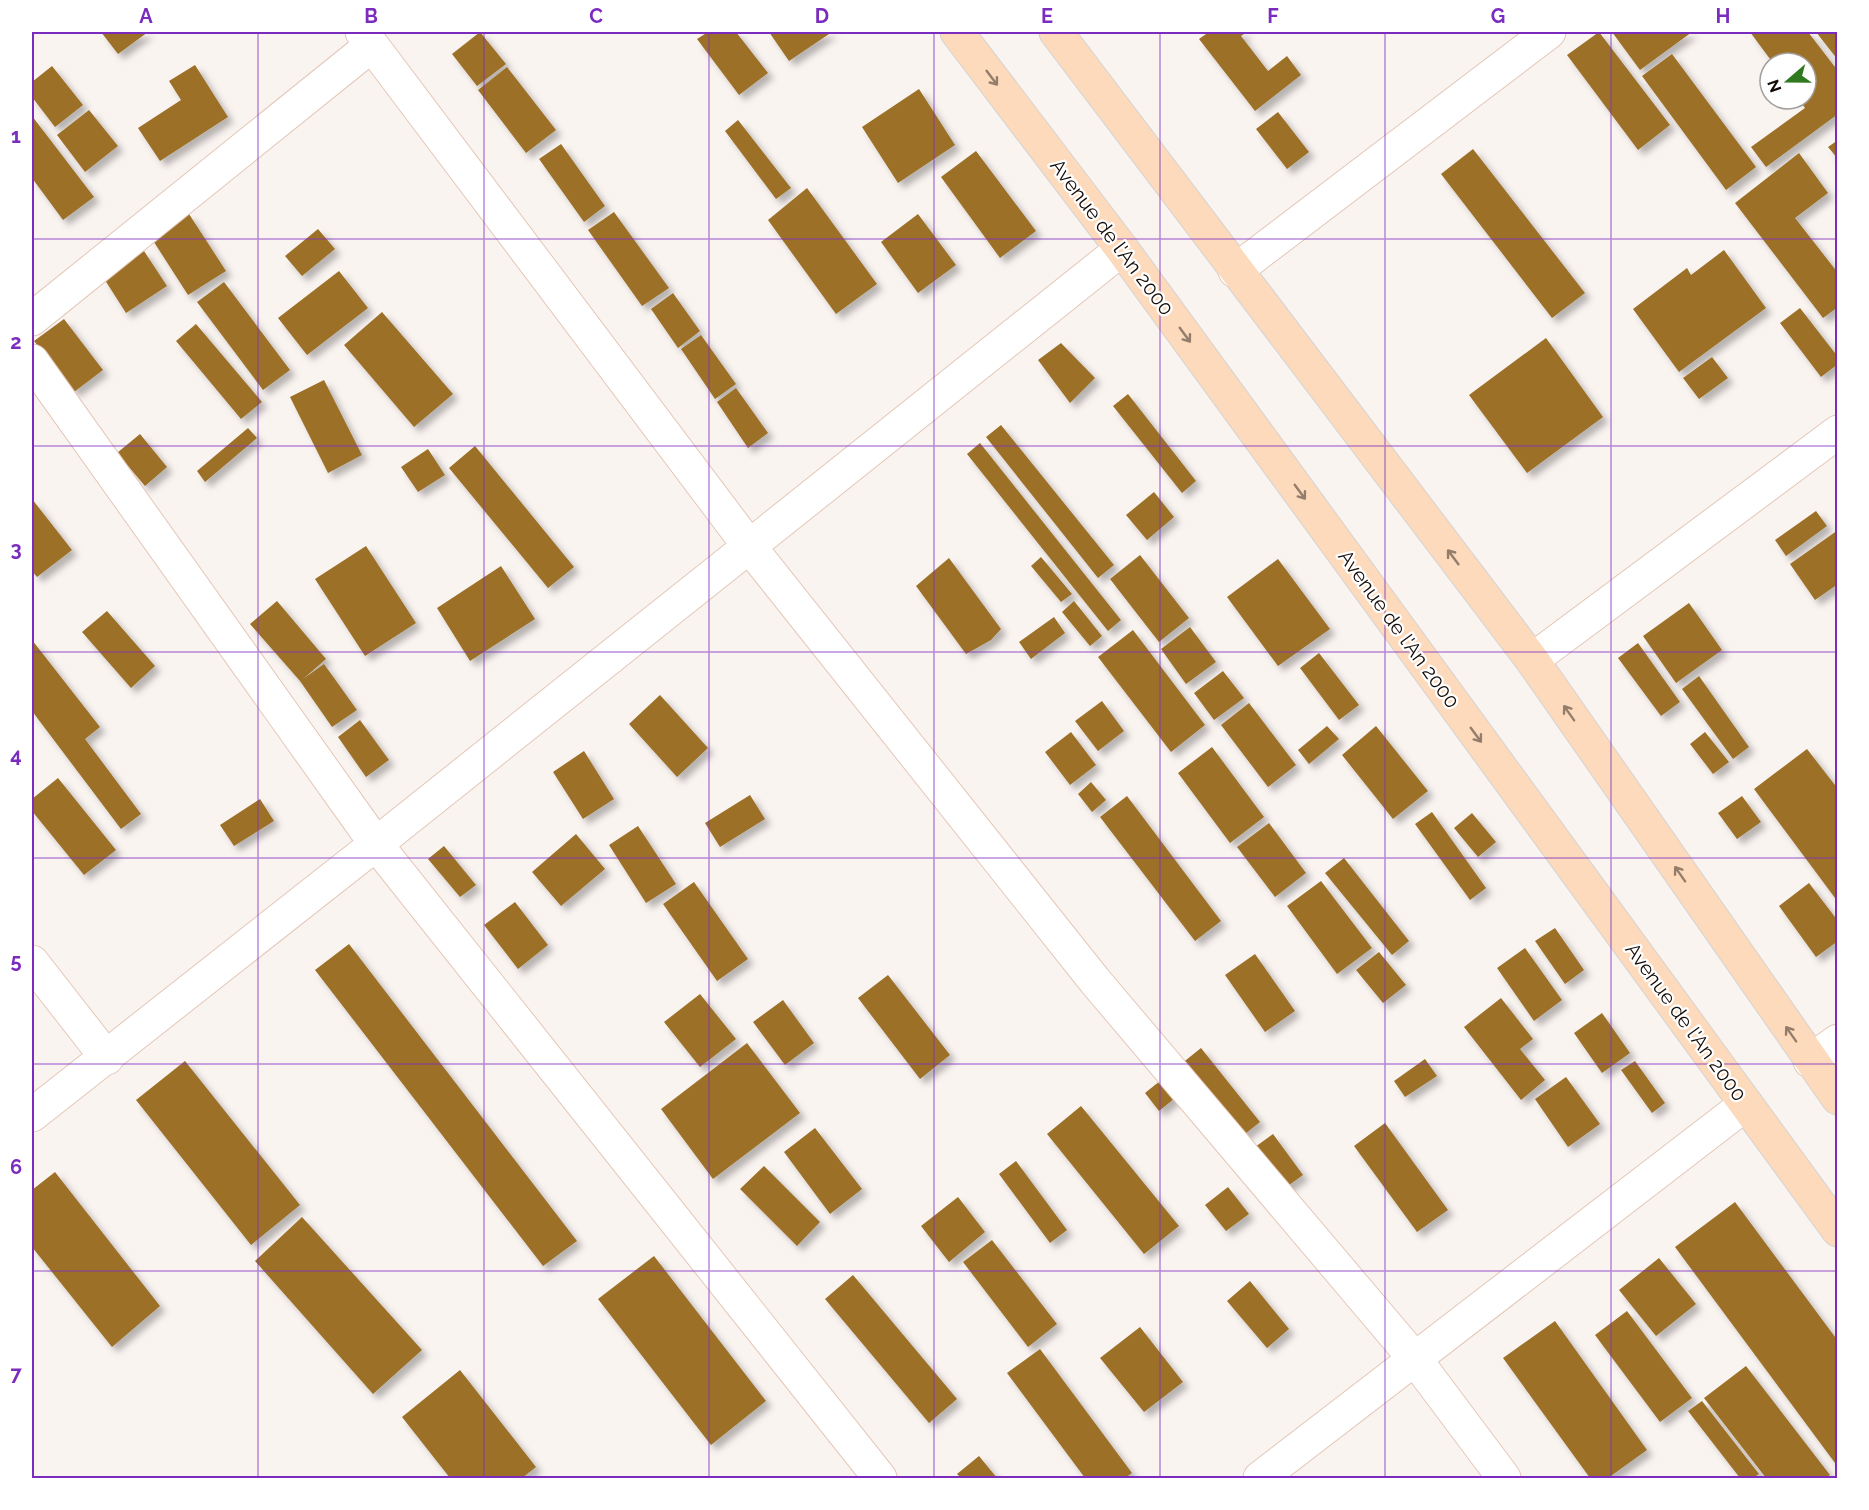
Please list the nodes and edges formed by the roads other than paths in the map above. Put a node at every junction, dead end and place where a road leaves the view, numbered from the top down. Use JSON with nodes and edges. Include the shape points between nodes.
{"nodes":[{"id":1,"x":957,"y":32,"type":"edge"},
{"id":2,"x":1056,"y":32,"type":"edge"},
{"id":3,"x":1549,"y":32,"type":"edge"},
{"id":4,"x":367,"y":38,"type":"edge"},
{"id":5,"x":1122,"y":249,"type":"junction"},
{"id":6,"x":1235,"y":271,"type":"junction"},
{"id":7,"x":32,"y":319,"type":"edge"},
{"id":8,"x":32,"y":361,"type":"edge"},
{"id":9,"x":1838,"y":432,"type":"edge"},
{"id":10,"x":749,"y":546,"type":"junction"},
{"id":11,"x":1532,"y":660,"type":"junction"},
{"id":12,"x":376,"y":844,"type":"junction"},
{"id":13,"x":32,"y":962,"type":"edge"},
{"id":14,"x":1838,"y":1041,"type":"edge"},
{"id":15,"x":107,"y":1058,"type":"junction"},
{"id":16,"x":1810,"y":1061,"type":"junction"},
{"id":17,"x":1838,"y":1098,"type":"edge"},
{"id":18,"x":1746,"y":1104,"type":"junction"},
{"id":19,"x":32,"y":1115,"type":"edge"},
{"id":20,"x":1838,"y":1230,"type":"edge"},
{"id":21,"x":1415,"y":1359,"type":"junction"},
{"id":22,"x":880,"y":1479,"type":"edge"},
{"id":23,"x":1260,"y":1479,"type":"edge"},
{"id":24,"x":1504,"y":1479,"type":"edge"}],
"edges":[{"from":1,"to":5,"type":"main road","name":"Avenue de l'An 2000","one_way":true},
{"from":2,"to":6,"type":"main road"},
{"from":3,"to":6,"type":"street"},
{"from":4,"to":7,"type":"street"},
{"from":4,"to":10,"type":"street"},
{"from":5,"to":10,"type":"street"},
{"from":5,"to":18,"type":"main road","name":"Avenue de l'An 2000","one_way":true},
{"from":11,"to":6,"type":"main road","one_way":true},
{"from":8,"to":12,"type":"street"},
{"from":9,"to":11,"type":"street"},
{"from":10,"to":12,"type":"street"},
{"from":10,"to":21,"type":"street","via":[[1095,981]]},
{"from":16,"to":11,"type":"main road","one_way":true},
{"from":12,"to":15,"type":"street"},
{"from":12,"to":22,"type":"street"},
{"from":13,"to":15,"type":"street"},
{"from":14,"to":16,"type":"street"},
{"from":15,"to":19,"type":"street"},
{"from":16,"to":17,"type":"main road"},
{"from":18,"to":20,"type":"main road","name":"Avenue de l'An 2000"},
{"from":18,"to":21,"type":"street"},
{"from":21,"to":23,"type":"street"},
{"from":21,"to":24,"type":"street"}]}
